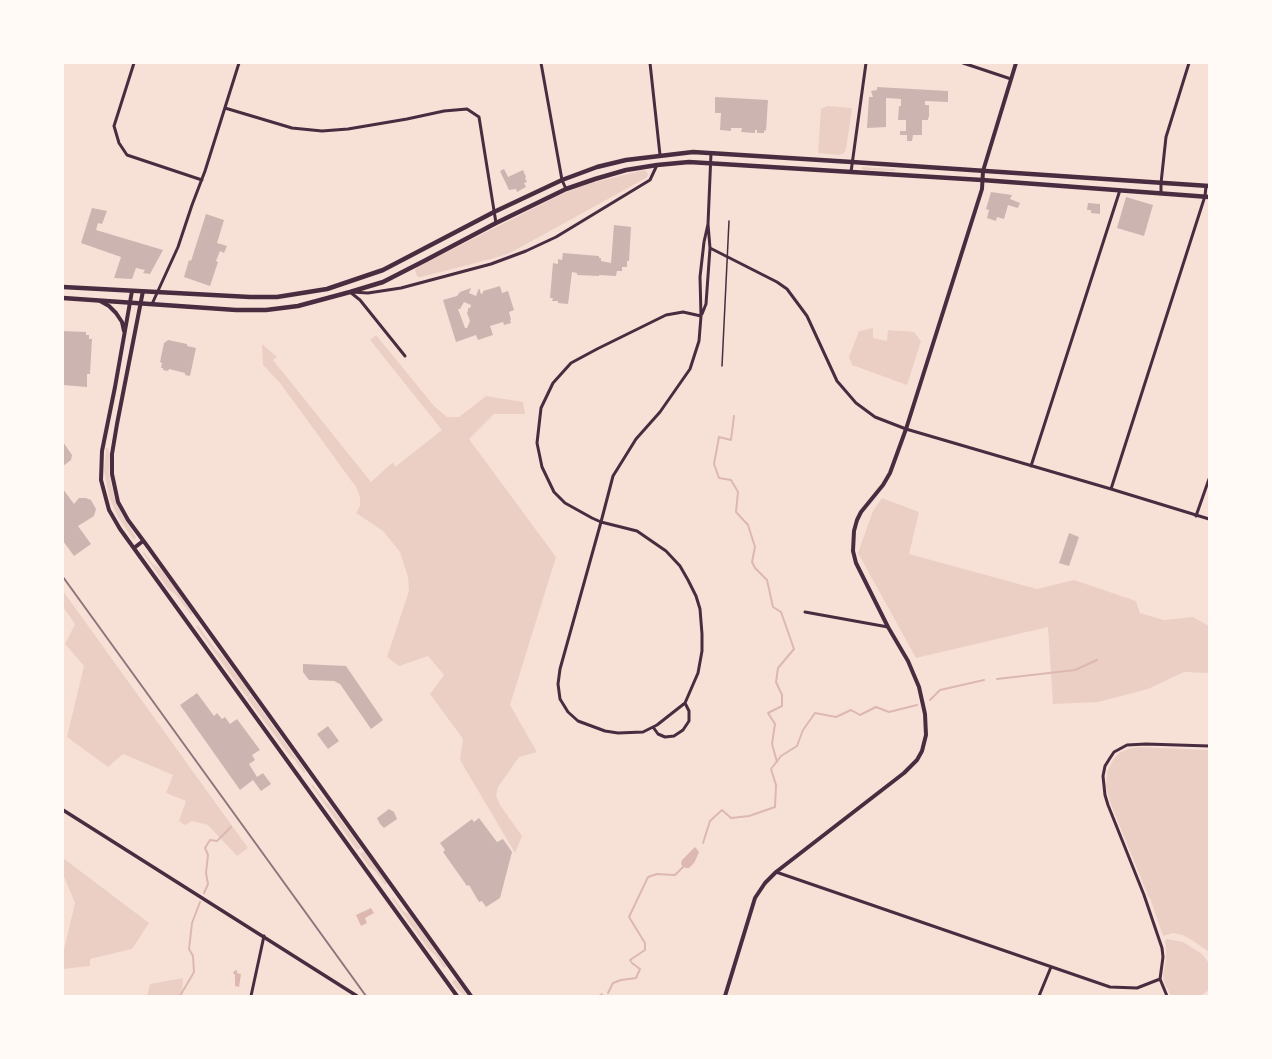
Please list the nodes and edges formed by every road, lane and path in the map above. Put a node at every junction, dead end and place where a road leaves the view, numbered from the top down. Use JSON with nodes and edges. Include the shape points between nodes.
{"nodes":[{"id":1,"x":134,"y":63,"type":"edge"},
{"id":2,"x":239,"y":63,"type":"edge"},
{"id":3,"x":541,"y":63,"type":"edge"},
{"id":4,"x":650,"y":63,"type":"edge"},
{"id":5,"x":866,"y":63,"type":"edge"},
{"id":6,"x":963,"y":63,"type":"edge"},
{"id":7,"x":1016,"y":63,"type":"edge"},
{"id":8,"x":1189,"y":63,"type":"edge"},
{"id":9,"x":1011,"y":79,"type":"junction"},
{"id":10,"x":225,"y":108,"type":"junction"},
{"id":11,"x":711,"y":153,"type":"junction"},
{"id":12,"x":660,"y":155,"type":"junction"},
{"id":13,"x":852,"y":162,"type":"junction"},
{"id":14,"x":710,"y":164,"type":"junction"},
{"id":15,"x":657,"y":165,"type":"junction"},
{"id":16,"x":984,"y":171,"type":"junction"},
{"id":17,"x":851,"y":172,"type":"junction"},
{"id":18,"x":202,"y":180,"type":"junction"},
{"id":19,"x":562,"y":180,"type":"junction"},
{"id":20,"x":982,"y":180,"type":"junction"},
{"id":21,"x":1161,"y":183,"type":"junction"},
{"id":22,"x":1208,"y":186,"type":"edge"},
{"id":23,"x":566,"y":189,"type":"junction"},
{"id":24,"x":1120,"y":190,"type":"junction"},
{"id":25,"x":1161,"y":193,"type":"junction"},
{"id":26,"x":1207,"y":196,"type":"edge"},
{"id":27,"x":494,"y":212,"type":"junction"},
{"id":28,"x":729,"y":221,"type":"dead end"},
{"id":29,"x":496,"y":222,"type":"junction"},
{"id":30,"x":708,"y":224,"type":"junction"},
{"id":31,"x":710,"y":248,"type":"junction"},
{"id":32,"x":727,"y":257,"type":"junction"},
{"id":33,"x":701,"y":268,"type":"junction"},
{"id":34,"x":709,"y":269,"type":"junction"},
{"id":35,"x":63,"y":287,"type":"edge"},
{"id":36,"x":132,"y":291,"type":"junction"},
{"id":37,"x":142,"y":291,"type":"junction"},
{"id":38,"x":157,"y":292,"type":"junction"},
{"id":39,"x":350,"y":292,"type":"junction"},
{"id":40,"x":63,"y":298,"type":"edge"},
{"id":41,"x":99,"y":300,"type":"junction"},
{"id":42,"x":130,"y":302,"type":"junction"},
{"id":43,"x":140,"y":303,"type":"junction"},
{"id":44,"x":152,"y":304,"type":"junction"},
{"id":45,"x":702,"y":316,"type":"junction"},
{"id":46,"x":124,"y":340,"type":"junction"},
{"id":47,"x":405,"y":356,"type":"dead end"},
{"id":48,"x":722,"y":366,"type":"dead end"},
{"id":49,"x":906,"y":429,"type":"junction"},
{"id":50,"x":1031,"y":466,"type":"junction"},
{"id":51,"x":1209,"y":479,"type":"edge"},
{"id":52,"x":1111,"y":489,"type":"junction"},
{"id":53,"x":1196,"y":516,"type":"junction"},
{"id":54,"x":1209,"y":520,"type":"edge"},
{"id":55,"x":601,"y":522,"type":"junction"},
{"id":56,"x":143,"y":541,"type":"junction"},
{"id":57,"x":134,"y":548,"type":"junction"},
{"id":58,"x":805,"y":612,"type":"dead end"},
{"id":59,"x":888,"y":627,"type":"junction"},
{"id":60,"x":685,"y":703,"type":"junction"},
{"id":61,"x":653,"y":727,"type":"junction"},
{"id":62,"x":1209,"y":746,"type":"edge"},
{"id":63,"x":63,"y":810,"type":"edge"},
{"id":64,"x":776,"y":872,"type":"junction"},
{"id":65,"x":264,"y":936,"type":"junction"},
{"id":66,"x":1051,"y":967,"type":"junction"},
{"id":67,"x":1160,"y":979,"type":"junction"},
{"id":68,"x":251,"y":996,"type":"edge"},
{"id":69,"x":357,"y":996,"type":"edge"},
{"id":70,"x":457,"y":996,"type":"edge"},
{"id":71,"x":471,"y":996,"type":"edge"},
{"id":72,"x":725,"y":996,"type":"edge"},
{"id":73,"x":1039,"y":996,"type":"edge"},
{"id":74,"x":1167,"y":996,"type":"edge"}],
"edges":[{"from":1,"to":18,"type":"street","via":[[114,126],[119,144],[127,155]]},
{"from":2,"to":10,"type":"street"},
{"from":3,"to":19,"type":"street"},
{"from":4,"to":12,"type":"street"},
{"from":5,"to":13,"type":"street"},
{"from":6,"to":9,"type":"street"},
{"from":7,"to":9,"type":"main road"},
{"from":8,"to":21,"type":"street","via":[[1166,137]]},
{"from":9,"to":16,"type":"main road"},
{"from":10,"to":18,"type":"street"},
{"from":10,"to":27,"type":"street","via":[[292,128],[322,131],[467,108],[479,117]]},
{"from":11,"to":12,"type":"highway"},
{"from":11,"to":13,"type":"highway"},
{"from":11,"to":14,"type":"street"},
{"from":12,"to":19,"type":"highway","via":[[602,166]]},
{"from":13,"to":16,"type":"highway"},
{"from":13,"to":17,"type":"street"},
{"from":14,"to":15,"type":"highway","via":[[689,162]]},
{"from":14,"to":17,"type":"highway"},
{"from":14,"to":30,"type":"street"},
{"from":15,"to":23,"type":"highway","via":[[608,175]]},
{"from":15,"to":39,"type":"street","via":[[650,180],[556,237],[526,252],[401,288],[368,293]]},
{"from":16,"to":20,"type":"main road"},
{"from":16,"to":21,"type":"highway"},
{"from":17,"to":20,"type":"highway"},
{"from":18,"to":38,"type":"street","via":[[178,247]]},
{"from":19,"to":23,"type":"street"},
{"from":19,"to":27,"type":"highway"},
{"from":20,"to":24,"type":"highway"},
{"from":20,"to":49,"type":"main road","via":[[982,189]]},
{"from":21,"to":22,"type":"highway"},
{"from":21,"to":25,"type":"street"},
{"from":22,"to":26,"type":"street"},
{"from":23,"to":29,"type":"highway"},
{"from":24,"to":25,"type":"highway"},
{"from":24,"to":50,"type":"street"},
{"from":25,"to":26,"type":"highway"},
{"from":26,"to":52,"type":"street"},
{"from":27,"to":29,"type":"street"},
{"from":27,"to":38,"type":"highway","via":[[383,270],[336,287],[277,297]]},
{"from":28,"to":32,"type":"lane"},
{"from":29,"to":39,"type":"highway","via":[[383,282]]},
{"from":30,"to":31,"type":"street"},
{"from":30,"to":33,"type":"street"},
{"from":31,"to":32,"type":"street"},
{"from":31,"to":34,"type":"street"},
{"from":32,"to":48,"type":"lane"},
{"from":32,"to":49,"type":"street","via":[[777,282],[787,290],[807,316],[837,381],[856,403],[875,417]]},
{"from":33,"to":34,"type":"street"},
{"from":33,"to":45,"type":"street"},
{"from":34,"to":45,"type":"street","via":[[706,304]]},
{"from":35,"to":36,"type":"highway"},
{"from":36,"to":37,"type":"highway"},
{"from":36,"to":42,"type":"main road"},
{"from":37,"to":38,"type":"highway"},
{"from":37,"to":43,"type":"main road"},
{"from":38,"to":44,"type":"street"},
{"from":39,"to":44,"type":"highway","via":[[298,306],[266,310]]},
{"from":39,"to":47,"type":"street","via":[[360,300]]},
{"from":40,"to":41,"type":"highway"},
{"from":41,"to":42,"type":"highway"},
{"from":41,"to":46,"type":"main road","via":[[120,318]]},
{"from":42,"to":43,"type":"highway"},
{"from":42,"to":46,"type":"main road"},
{"from":43,"to":44,"type":"highway"},
{"from":43,"to":56,"type":"main road","via":[[112,463],[113,484],[118,502]]},
{"from":45,"to":55,"type":"street","via":[[699,341],[690,369],[660,412],[636,439],[613,476]]},
{"from":45,"to":55,"type":"street","via":[[683,312],[666,315],[570,364],[553,383],[541,408],[537,443],[542,467],[554,492],[565,503]]},
{"from":46,"to":57,"type":"main road","via":[[105,433],[101,471],[109,510]]},
{"from":49,"to":50,"type":"street"},
{"from":49,"to":59,"type":"main road","via":[[883,486],[857,520],[853,540],[856,562]]},
{"from":50,"to":52,"type":"street"},
{"from":51,"to":53,"type":"street"},
{"from":52,"to":53,"type":"street"},
{"from":53,"to":54,"type":"street"},
{"from":55,"to":60,"type":"street","via":[[637,531],[666,551],[680,566],[696,596],[700,609],[702,651],[698,673]]},
{"from":55,"to":61,"type":"street","via":[[560,669],[560,699],[578,722],[605,731],[643,732]]},
{"from":56,"to":57,"type":"main road"},
{"from":56,"to":71,"type":"main road"},
{"from":57,"to":70,"type":"main road"},
{"from":58,"to":59,"type":"street"},
{"from":59,"to":64,"type":"main road","via":[[908,661],[919,687],[925,714],[926,735],[922,751],[904,773]]},
{"from":60,"to":61,"type":"street"},
{"from":60,"to":61,"type":"street","via":[[689,711],[689,721],[683,730],[674,736],[665,737],[658,734]]},
{"from":62,"to":67,"type":"street","via":[[1127,745],[1114,752],[1105,766],[1103,776],[1108,805],[1162,948]]},
{"from":63,"to":65,"type":"street"},
{"from":64,"to":66,"type":"street"},
{"from":64,"to":72,"type":"main road","via":[[762,886],[755,898]]},
{"from":65,"to":68,"type":"street"},
{"from":65,"to":69,"type":"street"},
{"from":66,"to":67,"type":"street","via":[[1110,987],[1138,988]]},
{"from":66,"to":73,"type":"street"},
{"from":67,"to":74,"type":"street"}]}
